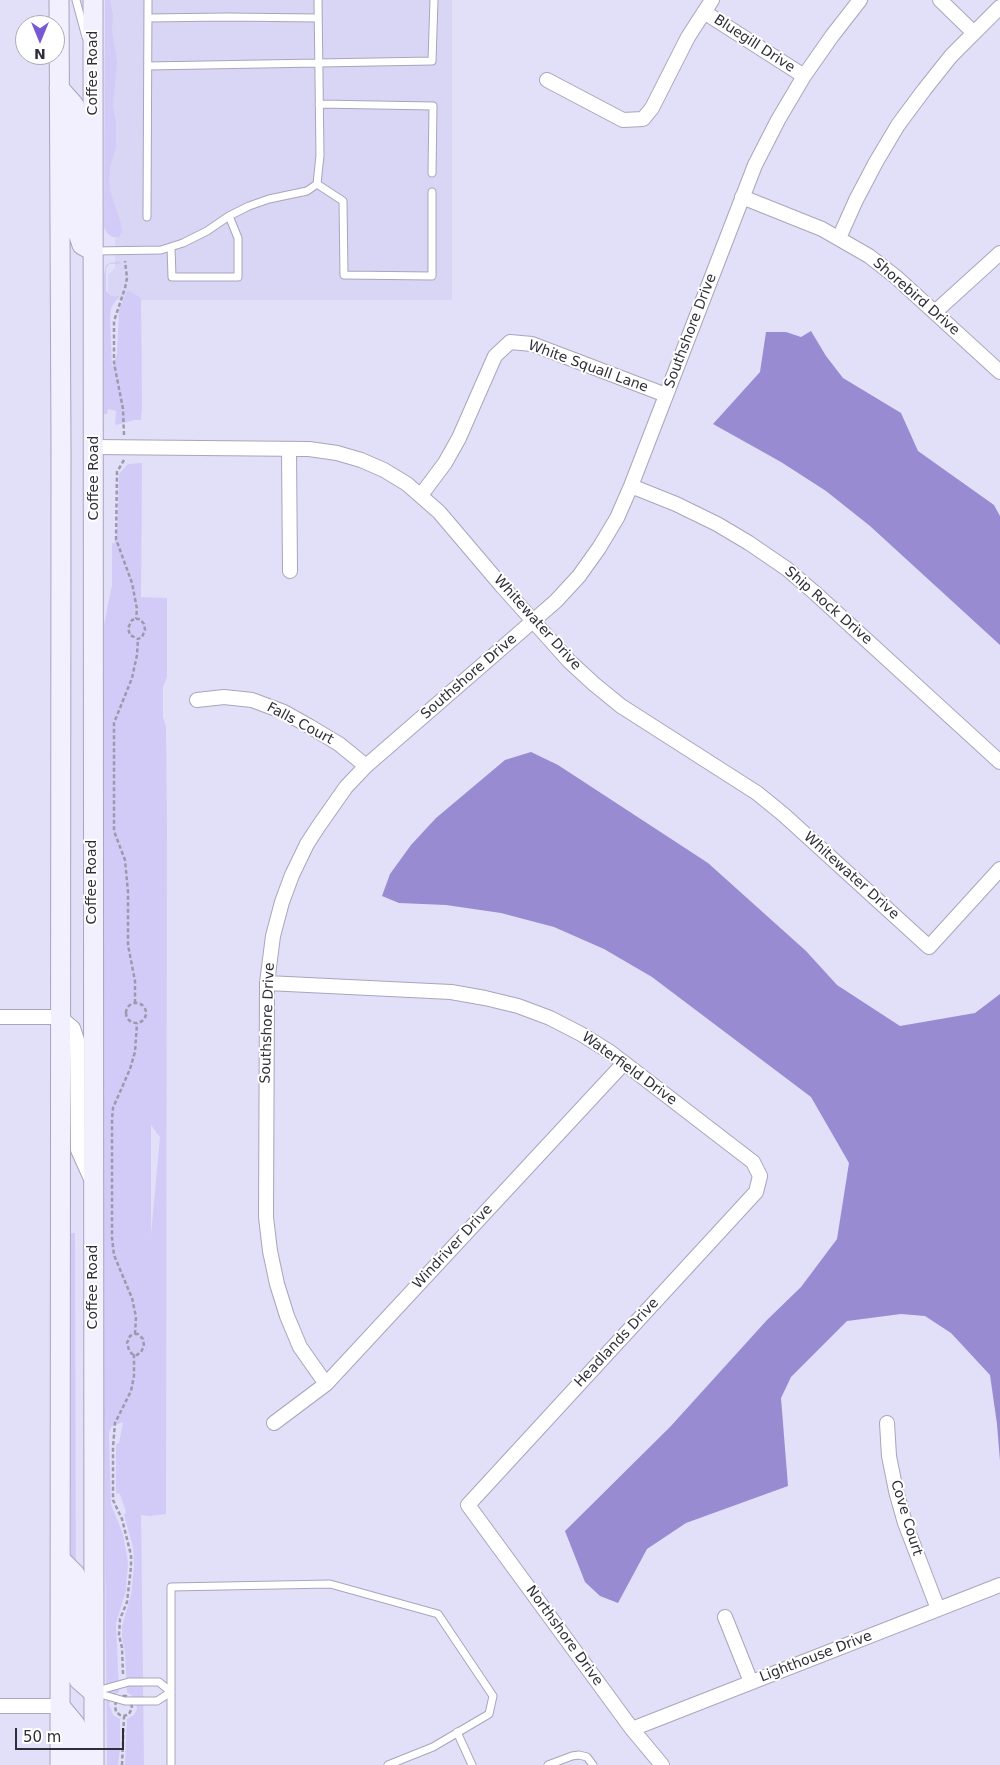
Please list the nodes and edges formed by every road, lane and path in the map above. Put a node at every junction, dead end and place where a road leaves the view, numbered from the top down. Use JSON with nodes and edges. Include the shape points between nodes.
{"nodes":[{"id":1,"x":59,"y":0,"type":"edge"},
{"id":2,"x":76,"y":0,"type":"edge"},
{"id":3,"x":93,"y":0,"type":"edge"},
{"id":4,"x":148,"y":0,"type":"edge"},
{"id":5,"x":318,"y":0,"type":"edge"},
{"id":6,"x":434,"y":0,"type":"edge"},
{"id":7,"x":712,"y":0,"type":"edge"},
{"id":8,"x":860,"y":0,"type":"edge"},
{"id":9,"x":940,"y":0,"type":"edge"},
{"id":10,"x":1000,"y":7,"type":"edge"},
{"id":11,"x":704,"y":12,"type":"junction"},
{"id":12,"x":148,"y":18,"type":"junction"},
{"id":13,"x":318,"y":18,"type":"junction"},
{"id":14,"x":973,"y":32,"type":"junction"},
{"id":15,"x":92,"y":59,"type":"junction"},
{"id":16,"x":319,"y":62,"type":"junction"},
{"id":17,"x":148,"y":66,"type":"junction"},
{"id":18,"x":804,"y":76,"type":"junction"},
{"id":19,"x":547,"y":80,"type":"dead end"},
{"id":20,"x":59,"y":88,"type":"junction"},
{"id":21,"x":319,"y":104,"type":"junction"},
{"id":22,"x":432,"y":173,"type":"dead end"},
{"id":23,"x":318,"y":184,"type":"junction"},
{"id":24,"x":432,"y":192,"type":"dead end"},
{"id":25,"x":742,"y":197,"type":"junction"},
{"id":26,"x":229,"y":216,"type":"junction"},
{"id":27,"x":147,"y":217,"type":"dead end"},
{"id":28,"x":839,"y":238,"type":"junction"},
{"id":29,"x":171,"y":247,"type":"junction"},
{"id":30,"x":93,"y":251,"type":"junction"},
{"id":31,"x":124,"y":251,"type":"junction"},
{"id":32,"x":1000,"y":253,"type":"edge"},
{"id":33,"x":935,"y":312,"type":"junction"},
{"id":34,"x":1000,"y":372,"type":"edge"},
{"id":35,"x":666,"y":395,"type":"junction"},
{"id":36,"x":94,"y":447,"type":"junction"},
{"id":37,"x":125,"y":448,"type":"junction"},
{"id":38,"x":289,"y":449,"type":"junction"},
{"id":39,"x":631,"y":486,"type":"junction"},
{"id":40,"x":421,"y":495,"type":"junction"},
{"id":41,"x":290,"y":570,"type":"dead end"},
{"id":42,"x":136,"y":619,"type":"junction"},
{"id":43,"x":535,"y":621,"type":"junction"},
{"id":44,"x":138,"y":639,"type":"junction"},
{"id":45,"x":197,"y":700,"type":"dead end"},
{"id":46,"x":1000,"y":762,"type":"edge"},
{"id":47,"x":366,"y":766,"type":"junction"},
{"id":48,"x":1000,"y":869,"type":"edge"},
{"id":49,"x":267,"y":983,"type":"junction"},
{"id":50,"x":135,"y":1003,"type":"junction"},
{"id":51,"x":0,"y":1017,"type":"edge"},
{"id":52,"x":60,"y":1018,"type":"junction"},
{"id":53,"x":137,"y":1023,"type":"junction"},
{"id":54,"x":624,"y":1063,"type":"junction"},
{"id":55,"x":760,"y":1176,"type":"joint"},
{"id":56,"x":92,"y":1182,"type":"junction"},
{"id":57,"x":135,"y":1334,"type":"junction"},
{"id":58,"x":134,"y":1354,"type":"junction"},
{"id":59,"x":326,"y":1384,"type":"junction"},
{"id":60,"x":274,"y":1423,"type":"dead end"},
{"id":61,"x":887,"y":1423,"type":"dead end"},
{"id":62,"x":468,"y":1505,"type":"joint"},
{"id":63,"x":60,"y":1559,"type":"junction"},
{"id":64,"x":1000,"y":1585,"type":"edge"},
{"id":65,"x":938,"y":1609,"type":"junction"},
{"id":66,"x":725,"y":1617,"type":"dead end"},
{"id":67,"x":751,"y":1682,"type":"junction"},
{"id":68,"x":124,"y":1684,"type":"junction"},
{"id":69,"x":93,"y":1692,"type":"junction"},
{"id":70,"x":171,"y":1692,"type":"junction"},
{"id":71,"x":123,"y":1696,"type":"dead end"},
{"id":72,"x":0,"y":1706,"type":"edge"},
{"id":73,"x":60,"y":1706,"type":"junction"},
{"id":74,"x":124,"y":1716,"type":"dead end"},
{"id":75,"x":632,"y":1729,"type":"junction"},
{"id":76,"x":457,"y":1732,"type":"junction"},
{"id":77,"x":60,"y":1765,"type":"edge"},
{"id":78,"x":78,"y":1765,"type":"edge"},
{"id":79,"x":94,"y":1765,"type":"edge"},
{"id":80,"x":122,"y":1765,"type":"edge"},
{"id":81,"x":171,"y":1765,"type":"edge"},
{"id":82,"x":388,"y":1765,"type":"edge"},
{"id":83,"x":472,"y":1765,"type":"edge"},
{"id":84,"x":548,"y":1765,"type":"edge"},
{"id":85,"x":593,"y":1765,"type":"edge"},
{"id":86,"x":662,"y":1765,"type":"edge"}],
"edges":[{"from":1,"to":20,"type":"main road"},
{"from":2,"to":15,"type":"lane"},
{"from":3,"to":15,"type":"main road","name":"Coffee Road"},
{"from":4,"to":12,"type":"lane"},
{"from":5,"to":13,"type":"lane"},
{"from":6,"to":16,"type":"lane","via":[[432,60]]},
{"from":7,"to":11,"type":"street"},
{"from":8,"to":18,"type":"street","name":"Southshore Drive"},
{"from":9,"to":14,"type":"street"},
{"from":10,"to":14,"type":"street"},
{"from":11,"to":18,"type":"street","name":"Bluegill Drive"},
{"from":11,"to":19,"type":"street","via":[[643,119],[623,120]]},
{"from":12,"to":13,"type":"lane"},
{"from":12,"to":17,"type":"lane"},
{"from":13,"to":16,"type":"lane"},
{"from":14,"to":28,"type":"street","via":[[898,125],[856,200]]},
{"from":15,"to":30,"type":"main road","name":"Coffee Road"},
{"from":16,"to":17,"type":"lane"},
{"from":16,"to":21,"type":"lane"},
{"from":17,"to":27,"type":"lane"},
{"from":18,"to":25,"type":"street","name":"Southshore Drive","via":[[774,128]]},
{"from":20,"to":30,"type":"main road","via":[[74,105],[77,230],[82,245]]},
{"from":20,"to":52,"type":"main road"},
{"from":21,"to":22,"type":"lane","via":[[433,106]]},
{"from":21,"to":23,"type":"lane"},
{"from":23,"to":24,"type":"lane","via":[[343,202],[344,275],[432,276]]},
{"from":23,"to":26,"type":"lane","via":[[307,191],[269,199]]},
{"from":25,"to":28,"type":"street","name":"Shorebird Drive"},
{"from":25,"to":35,"type":"street","name":"Southshore Drive"},
{"from":26,"to":29,"type":"lane"},
{"from":26,"to":29,"type":"lane","via":[[238,238],[238,277],[172,277]]},
{"from":28,"to":33,"type":"street","name":"Shorebird Drive","via":[[869,256]]},
{"from":29,"to":31,"type":"lane"},
{"from":30,"to":31,"type":"lane"},
{"from":30,"to":36,"type":"main road","name":"Coffee Road"},
{"from":31,"to":37,"type":"path","via":[[127,278],[114,321],[114,363],[123,409]]},
{"from":32,"to":33,"type":"street"},
{"from":33,"to":34,"type":"street","name":"Shorebird Drive"},
{"from":35,"to":39,"type":"street","name":"Southshore Drive"},
{"from":35,"to":40,"type":"street","name":"White Squall Lane","via":[[532,344],[510,342],[495,356],[445,463]]},
{"from":36,"to":37,"type":"street","name":"Whitewater Drive"},
{"from":36,"to":56,"type":"main road","name":"Coffee Road"},
{"from":37,"to":38,"type":"street","name":"Whitewater Drive"},
{"from":37,"to":42,"type":"path","via":[[123,463],[117,472],[116,539],[132,583]]},
{"from":38,"to":40,"type":"street","name":"Whitewater Drive","via":[[318,450],[361,460],[384,470]]},
{"from":38,"to":41,"type":"street"},
{"from":39,"to":43,"type":"street","name":"Southshore Drive","via":[[599,548],[579,576]]},
{"from":39,"to":46,"type":"street","name":"Ship Rock Drive","via":[[717,524],[787,569]]},
{"from":40,"to":43,"type":"street","name":"Whitewater Drive"},
{"from":42,"to":44,"type":"path","via":[[140,619],[145,630]]},
{"from":42,"to":44,"type":"path","via":[[128,628],[130,635]]},
{"from":43,"to":47,"type":"street","name":"Southshore Drive"},
{"from":43,"to":48,"type":"street","name":"Whitewater Drive","via":[[569,661],[594,684],[621,706],[757,793],[784,814],[929,947]]},
{"from":44,"to":50,"type":"path","via":[[132,678],[114,723],[114,831],[124,860],[128,892],[128,945],[135,981]]},
{"from":45,"to":47,"type":"street","name":"Falls Court","via":[[224,697],[252,700],[276,709],[339,744]]},
{"from":47,"to":49,"type":"street","name":"Southshore Drive","via":[[325,814],[292,875],[273,936]]},
{"from":49,"to":54,"type":"street","name":"Waterfield Drive","via":[[451,992],[485,998],[550,1018]]},
{"from":49,"to":59,"type":"street","name":"Southshore Drive","via":[[266,1217],[270,1251],[276,1284],[300,1347]]},
{"from":50,"to":53,"type":"path","via":[[126,1014],[131,1022]]},
{"from":50,"to":53,"type":"path","via":[[146,1011],[145,1018]]},
{"from":51,"to":52,"type":"street"},
{"from":52,"to":56,"type":"street","via":[[73,1028],[76,1040],[78,1150]]},
{"from":52,"to":63,"type":"main road"},
{"from":53,"to":57,"type":"path","via":[[135,1052],[113,1108],[112,1119],[112,1238],[114,1255],[132,1298]]},
{"from":54,"to":55,"type":"street","name":"Waterfield Drive","via":[[753,1162]]},
{"from":54,"to":59,"type":"street","name":"Windriver Drive"},
{"from":55,"to":62,"type":"street","name":"Headlands Drive","via":[[756,1192],[744,1206]]},
{"from":56,"to":69,"type":"main road","name":"Coffee Road"},
{"from":57,"to":58,"type":"path","via":[[127,1343]]},
{"from":57,"to":58,"type":"path","via":[[143,1339],[144,1346],[141,1352]]},
{"from":58,"to":68,"type":"path","via":[[131,1391],[115,1423],[113,1447],[113,1500],[122,1518],[132,1567],[127,1602],[120,1619]]},
{"from":59,"to":60,"type":"street","name":"Windriver Drive"},
{"from":61,"to":65,"type":"street","name":"Cove Court","via":[[896,1491]]},
{"from":62,"to":75,"type":"street","name":"Northshore Drive"},
{"from":63,"to":69,"type":"main road","via":[[75,1574],[76,1663],[79,1680]]},
{"from":63,"to":73,"type":"main road"},
{"from":64,"to":65,"type":"street","name":"Lighthouse Drive"},
{"from":65,"to":67,"type":"street","name":"Lighthouse Drive"},
{"from":66,"to":67,"type":"street"},
{"from":67,"to":75,"type":"street","name":"Lighthouse Drive"},
{"from":68,"to":69,"type":"lane"},
{"from":68,"to":70,"type":"lane","via":[[159,1682]]},
{"from":68,"to":71,"type":"path"},
{"from":69,"to":70,"type":"lane","via":[[125,1701],[157,1701]]},
{"from":69,"to":79,"type":"main road","name":"Coffee Road"},
{"from":70,"to":76,"type":"lane","via":[[171,1587],[330,1584],[438,1614],[493,1696],[489,1714]]},
{"from":70,"to":81,"type":"lane"},
{"from":72,"to":73,"type":"street"},
{"from":73,"to":77,"type":"main road"},
{"from":73,"to":78,"type":"main road","via":[[74,1724],[78,1739]]},
{"from":74,"to":80,"type":"path"},
{"from":75,"to":86,"type":"street","name":"Northshore Drive"},
{"from":76,"to":82,"type":"lane","via":[[433,1747]]},
{"from":76,"to":83,"type":"lane"},
{"from":84,"to":85,"type":"lane","via":[[580,1755]]}]}
